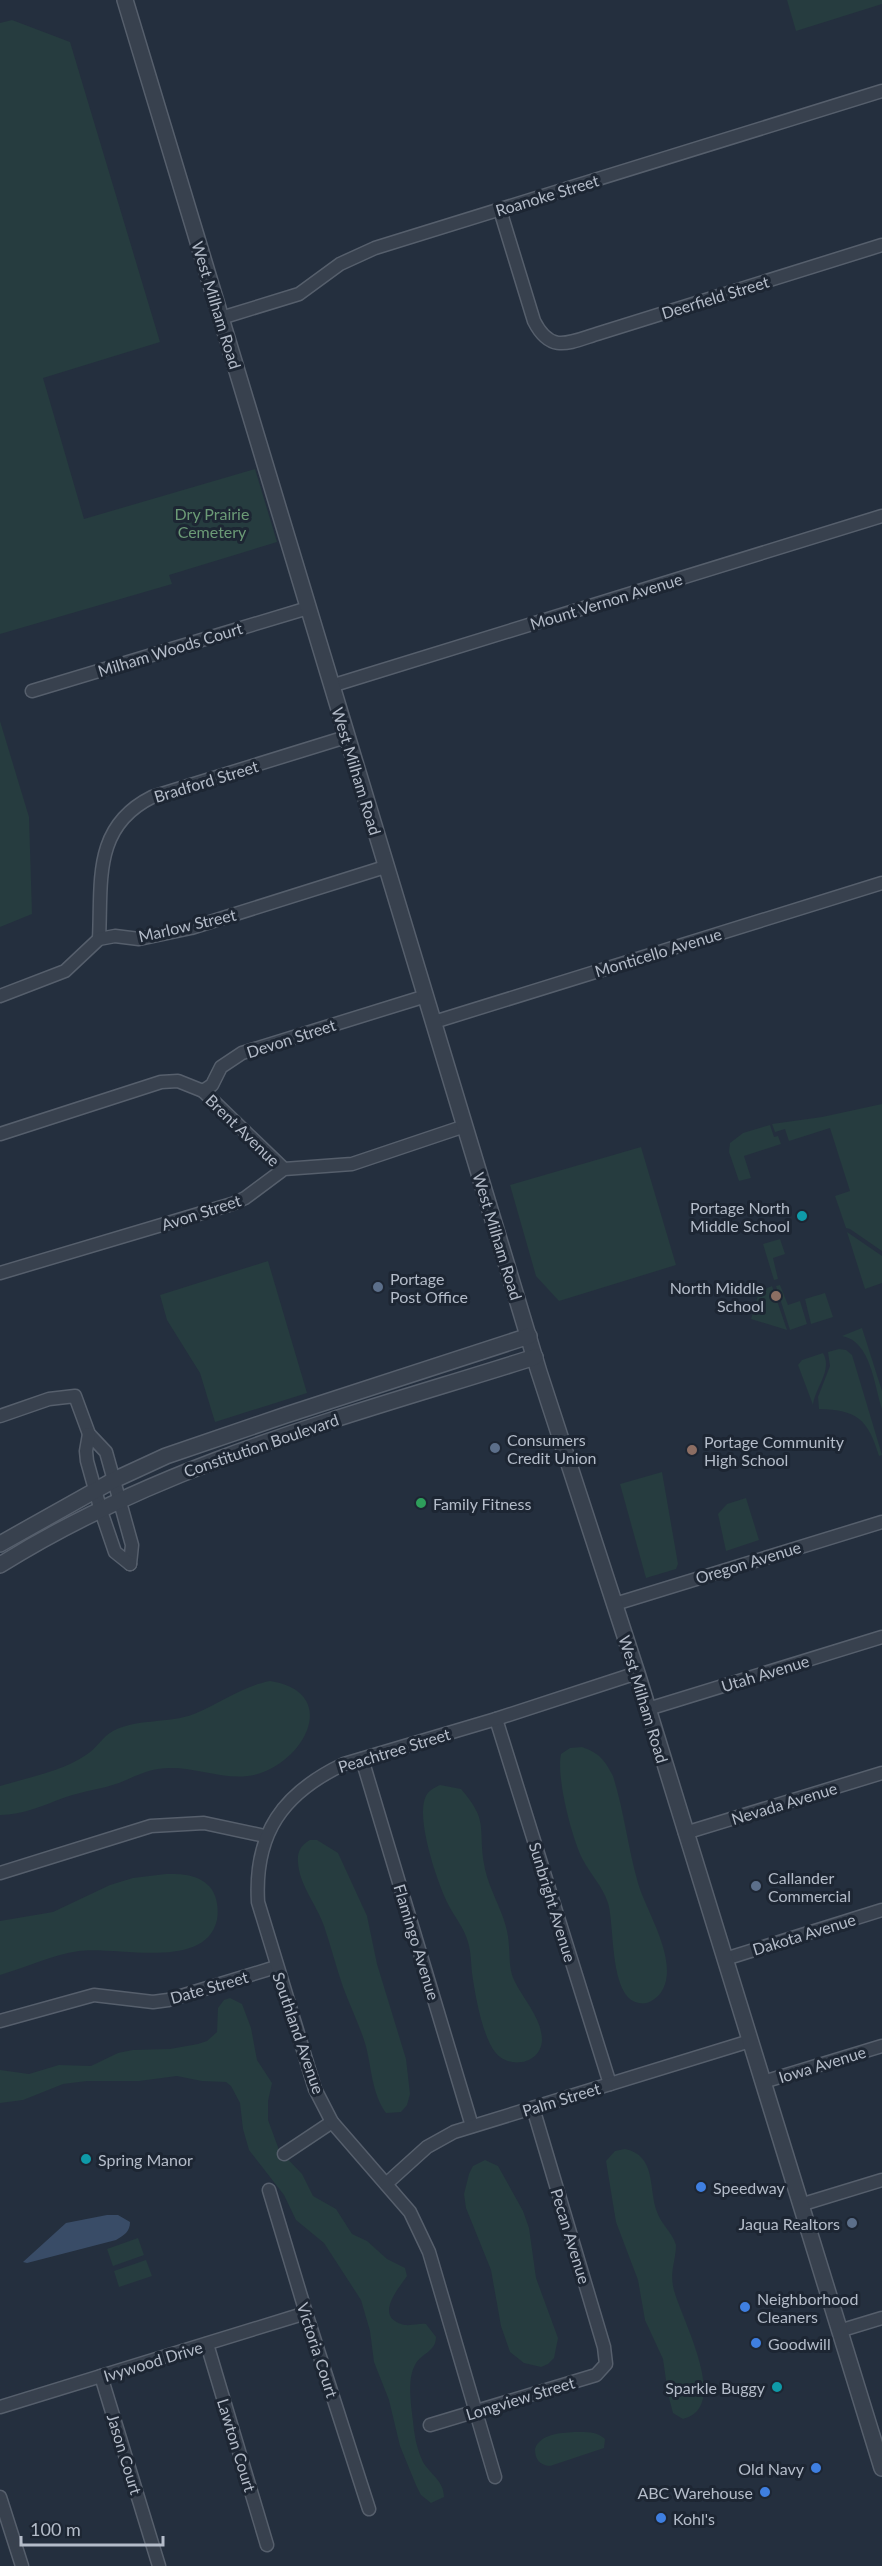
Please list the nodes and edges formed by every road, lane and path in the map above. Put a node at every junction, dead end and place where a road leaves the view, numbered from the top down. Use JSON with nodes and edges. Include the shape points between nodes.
{"nodes":[{"id":1,"x":125,"y":0,"type":"edge"},
{"id":2,"x":882,"y":91,"type":"edge"},
{"id":3,"x":500,"y":210,"type":"junction"},
{"id":4,"x":882,"y":245,"type":"edge"},
{"id":5,"x":221,"y":318,"type":"junction"},
{"id":6,"x":882,"y":516,"type":"edge"},
{"id":7,"x":308,"y":608,"type":"junction"},
{"id":8,"x":331,"y":686,"type":"junction"},
{"id":9,"x":32,"y":691,"type":"dead end"},
{"id":10,"x":346,"y":737,"type":"junction"},
{"id":11,"x":385,"y":867,"type":"junction"},
{"id":12,"x":882,"y":883,"type":"edge"},
{"id":13,"x":99,"y":939,"type":"junction"},
{"id":14,"x":0,"y":996,"type":"edge"},
{"id":15,"x":426,"y":996,"type":"junction"},
{"id":16,"x":434,"y":1022,"type":"junction"},
{"id":17,"x":202,"y":1091,"type":"junction"},
{"id":18,"x":465,"y":1126,"type":"junction"},
{"id":19,"x":0,"y":1134,"type":"edge"},
{"id":20,"x":284,"y":1169,"type":"junction"},
{"id":21,"x":0,"y":1273,"type":"edge"},
{"id":22,"x":529,"y":1336,"type":"junction"},
{"id":23,"x":535,"y":1357,"type":"junction"},
{"id":24,"x":0,"y":1416,"type":"edge"},
{"id":25,"x":89,"y":1434,"type":"junction"},
{"id":26,"x":114,"y":1480,"type":"junction"},
{"id":27,"x":95,"y":1491,"type":"junction"},
{"id":28,"x":120,"y":1502,"type":"junction"},
{"id":29,"x":101,"y":1511,"type":"junction"},
{"id":30,"x":882,"y":1522,"type":"edge"},
{"id":31,"x":0,"y":1544,"type":"edge"},
{"id":32,"x":0,"y":1565,"type":"edge"},
{"id":33,"x":615,"y":1604,"type":"junction"},
{"id":34,"x":882,"y":1637,"type":"edge"},
{"id":35,"x":637,"y":1673,"type":"junction"},
{"id":36,"x":648,"y":1708,"type":"junction"},
{"id":37,"x":496,"y":1719,"type":"junction"},
{"id":38,"x":362,"y":1759,"type":"junction"},
{"id":39,"x":882,"y":1773,"type":"edge"},
{"id":40,"x":685,"y":1833,"type":"junction"},
{"id":41,"x":266,"y":1836,"type":"junction"},
{"id":42,"x":0,"y":1874,"type":"edge"},
{"id":43,"x":882,"y":1910,"type":"edge"},
{"id":44,"x":725,"y":1959,"type":"junction"},
{"id":45,"x":276,"y":1967,"type":"junction"},
{"id":46,"x":0,"y":2021,"type":"edge"},
{"id":47,"x":750,"y":2041,"type":"junction"},
{"id":48,"x":882,"y":2046,"type":"edge"},
{"id":49,"x":763,"y":2082,"type":"junction"},
{"id":50,"x":610,"y":2084,"type":"junction"},
{"id":51,"x":533,"y":2109,"type":"junction"},
{"id":52,"x":332,"y":2122,"type":"junction"},
{"id":53,"x":472,"y":2126,"type":"junction"},
{"id":54,"x":284,"y":2154,"type":"dead end"},
{"id":55,"x":882,"y":2180,"type":"edge"},
{"id":56,"x":386,"y":2184,"type":"junction"},
{"id":57,"x":269,"y":2190,"type":"dead end"},
{"id":58,"x":800,"y":2205,"type":"junction"},
{"id":59,"x":306,"y":2313,"type":"junction"},
{"id":60,"x":882,"y":2318,"type":"edge"},
{"id":61,"x":839,"y":2331,"type":"junction"},
{"id":62,"x":207,"y":2344,"type":"junction"},
{"id":63,"x":606,"y":2364,"type":"joint"},
{"id":64,"x":101,"y":2376,"type":"junction"},
{"id":65,"x":0,"y":2407,"type":"edge"},
{"id":66,"x":476,"y":2412,"type":"junction"},
{"id":67,"x":429,"y":2425,"type":"dead end"},
{"id":68,"x":880,"y":2452,"type":"edge"},
{"id":69,"x":882,"y":2468,"type":"edge"},
{"id":70,"x":495,"y":2477,"type":"dead end"},
{"id":71,"x":0,"y":2497,"type":"edge"},
{"id":72,"x":369,"y":2509,"type":"dead end"},
{"id":73,"x":2,"y":2511,"type":"edge"},
{"id":74,"x":267,"y":2545,"type":"dead end"},
{"id":75,"x":22,"y":2566,"type":"edge"},
{"id":76,"x":159,"y":2566,"type":"edge"}],
"edges":[{"from":1,"to":5,"type":"street","name":"West Milham Road"},
{"from":2,"to":3,"type":"street","name":"Roanoke Street"},
{"from":3,"to":4,"type":"street","name":"Deerfield Street","via":[[534,321],[548,341],[559,344]]},
{"from":3,"to":5,"type":"street","name":"Roanoke Street","via":[[375,248],[340,264],[299,294]]},
{"from":5,"to":7,"type":"street","name":"West Milham Road"},
{"from":6,"to":8,"type":"street","name":"Mount Vernon Avenue"},
{"from":7,"to":8,"type":"street","name":"West Milham Road"},
{"from":7,"to":9,"type":"street","name":"Milham Woods Court"},
{"from":8,"to":10,"type":"street","name":"West Milham Road"},
{"from":10,"to":11,"type":"street","name":"West Milham Road"},
{"from":10,"to":13,"type":"street","name":"Bradford Street","via":[[134,806],[117,825],[106,846],[101,868]]},
{"from":11,"to":13,"type":"street","name":"Marlow Street","via":[[191,928],[139,939]]},
{"from":11,"to":15,"type":"street","name":"West Milham Road"},
{"from":12,"to":16,"type":"street","name":"Monticello Avenue"},
{"from":13,"to":14,"type":"street","via":[[65,971]]},
{"from":15,"to":16,"type":"street","name":"West Milham Road"},
{"from":15,"to":17,"type":"street","name":"Devon Street","via":[[242,1053],[221,1067],[212,1085]]},
{"from":16,"to":18,"type":"street","name":"West Milham Road"},
{"from":17,"to":19,"type":"street","via":[[178,1081],[161,1082]]},
{"from":17,"to":20,"type":"street","name":"Brent Avenue"},
{"from":18,"to":20,"type":"street","via":[[352,1164]]},
{"from":18,"to":22,"type":"street","name":"West Milham Road"},
{"from":20,"to":21,"type":"street","name":"Avon Street","via":[[232,1204]]},
{"from":22,"to":23,"type":"street","name":"West Milham Road"},
{"from":22,"to":26,"type":"street","name":"Constitution Boulevard","via":[[165,1456]]},
{"from":23,"to":28,"type":"street","name":"Constitution Boulevard","via":[[234,1452]]},
{"from":23,"to":33,"type":"street","name":"West Milham Road"},
{"from":24,"to":25,"type":"street","via":[[50,1399],[75,1396]]},
{"from":25,"to":26,"type":"street","via":[[106,1452]]},
{"from":25,"to":27,"type":"street","via":[[86,1451]]},
{"from":26,"to":27,"type":"street","name":"Constitution Boulevard"},
{"from":26,"to":28,"type":"street"},
{"from":27,"to":29,"type":"street"},
{"from":27,"to":31,"type":"street","name":"Constitution Boulevard"},
{"from":28,"to":29,"type":"street","name":"Constitution Boulevard"},
{"from":28,"to":29,"type":"street","via":[[132,1545],[130,1564],[115,1552]]},
{"from":29,"to":32,"type":"street","name":"Constitution Boulevard"},
{"from":30,"to":33,"type":"street","name":"Oregon Avenue"},
{"from":33,"to":35,"type":"street","name":"West Milham Road"},
{"from":34,"to":36,"type":"street","name":"Utah Avenue"},
{"from":35,"to":36,"type":"street","name":"West Milham Road"},
{"from":35,"to":37,"type":"street","name":"Peachtree Street"},
{"from":36,"to":40,"type":"street","name":"West Milham Road"},
{"from":37,"to":38,"type":"street","name":"Peachtree Street"},
{"from":37,"to":50,"type":"street","name":"Sunbright Avenue"},
{"from":38,"to":41,"type":"street","name":"Peachtree Street","via":[[344,1764],[309,1784],[274,1819]]},
{"from":38,"to":53,"type":"street","name":"Flamingo Avenue"},
{"from":39,"to":40,"type":"street","name":"Nevada Avenue"},
{"from":40,"to":44,"type":"street","name":"West Milham Road"},
{"from":41,"to":42,"type":"street","via":[[204,1823],[151,1826]]},
{"from":41,"to":45,"type":"street","name":"Southland Avenue","via":[[256,1878],[258,1902]]},
{"from":43,"to":44,"type":"street","name":"Dakota Avenue"},
{"from":44,"to":47,"type":"street","name":"West Milham Road"},
{"from":45,"to":46,"type":"street","name":"Date Street","via":[[168,2000],[153,2002],[94,1995]]},
{"from":45,"to":52,"type":"street","name":"Southland Avenue","via":[[315,2089]]},
{"from":47,"to":49,"type":"street","name":"West Milham Road"},
{"from":47,"to":50,"type":"street","name":"Palm Street"},
{"from":48,"to":49,"type":"street","name":"Iowa Avenue"},
{"from":49,"to":58,"type":"street","name":"West Milham Road"},
{"from":50,"to":51,"type":"street","name":"Palm Street"},
{"from":51,"to":53,"type":"street","name":"Palm Street"},
{"from":51,"to":63,"type":"street","name":"Pecan Avenue"},
{"from":52,"to":54,"type":"street"},
{"from":52,"to":56,"type":"street","name":"Southland Avenue"},
{"from":53,"to":56,"type":"street","name":"Palm Street","via":[[427,2147]]},
{"from":55,"to":58,"type":"street"},
{"from":56,"to":66,"type":"street","name":"Southland Avenue","via":[[410,2212],[429,2252]]},
{"from":57,"to":59,"type":"street","name":"Victoria Court"},
{"from":58,"to":61,"type":"street","name":"West Milham Road"},
{"from":59,"to":62,"type":"street","name":"Ivywood Drive"},
{"from":59,"to":72,"type":"street","name":"Victoria Court"},
{"from":60,"to":61,"type":"street"},
{"from":61,"to":68,"type":"street","name":"West Milham Road"},
{"from":62,"to":64,"type":"street","name":"Ivywood Drive"},
{"from":62,"to":74,"type":"street","name":"Lawton Court"},
{"from":63,"to":66,"type":"street","name":"Longview Street","via":[[596,2375]]},
{"from":64,"to":65,"type":"street","name":"Ivywood Drive"},
{"from":64,"to":76,"type":"street","name":"Jason Court"},
{"from":66,"to":67,"type":"street","name":"Longview Street"},
{"from":66,"to":70,"type":"street","name":"Southland Avenue"},
{"from":68,"to":69,"type":"street","name":"West Milham Road"},
{"from":71,"to":73,"type":"street"},
{"from":73,"to":75,"type":"street"}]}
